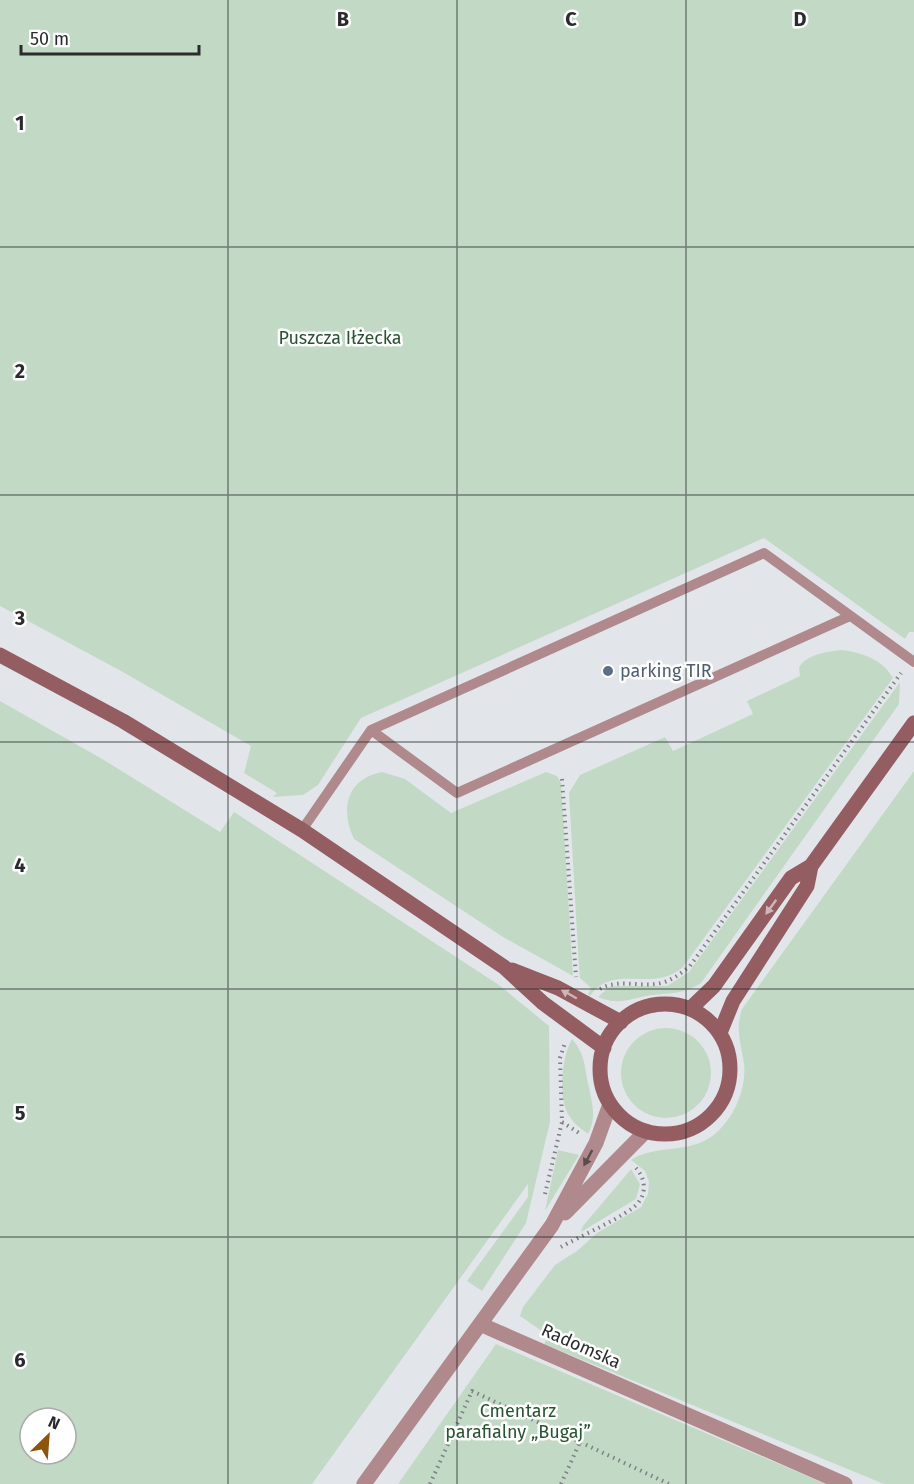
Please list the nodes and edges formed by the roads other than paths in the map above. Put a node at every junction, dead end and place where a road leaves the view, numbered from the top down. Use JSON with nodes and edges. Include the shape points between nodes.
{"nodes":[{"id":1,"x":850,"y":616,"type":"junction"},
{"id":2,"x":0,"y":656,"type":"edge"},
{"id":3,"x":914,"y":662,"type":"edge"},
{"id":4,"x":914,"y":723,"type":"edge"},
{"id":5,"x":371,"y":729,"type":"junction"},
{"id":6,"x":302,"y":830,"type":"junction"},
{"id":7,"x":811,"y":866,"type":"junction"},
{"id":8,"x":504,"y":967,"type":"junction"},
{"id":9,"x":690,"y":1009,"type":"junction"},
{"id":10,"x":621,"y":1022,"type":"junction"},
{"id":11,"x":720,"y":1033,"type":"junction"},
{"id":12,"x":604,"y":1048,"type":"junction"},
{"id":13,"x":610,"y":1104,"type":"junction"},
{"id":14,"x":646,"y":1131,"type":"junction"},
{"id":15,"x":552,"y":1226,"type":"junction"},
{"id":16,"x":482,"y":1325,"type":"junction"},
{"id":17,"x":828,"y":1481,"type":"edge"},
{"id":18,"x":364,"y":1484,"type":"edge"},
{"id":19,"x":845,"y":1484,"type":"edge"}],
"edges":[{"from":1,"to":3,"type":"lane"},
{"from":1,"to":5,"type":"lane","via":[[764,553]]},
{"from":1,"to":5,"type":"lane","via":[[457,793]]},
{"from":2,"to":6,"type":"main road","via":[[123,721]]},
{"from":4,"to":7,"type":"main road"},
{"from":5,"to":6,"type":"lane"},
{"from":6,"to":8,"type":"main road"},
{"from":7,"to":9,"type":"main road","one_way":true,"via":[[792,878],[714,986]]},
{"from":7,"to":11,"type":"main road","via":[[807,886],[733,1001]]},
{"from":10,"to":8,"type":"main road","one_way":true,"via":[[558,988]]},
{"from":8,"to":12,"type":"main road","via":[[543,1003]]},
{"from":9,"to":10,"type":"main road","via":[[654,1005]]},
{"from":9,"to":11,"type":"main road"},
{"from":10,"to":12,"type":"main road"},
{"from":11,"to":14,"type":"main road","via":[[731,1071],[718,1109],[685,1132],[666,1135]]},
{"from":12,"to":13,"type":"main road","via":[[601,1076]]},
{"from":13,"to":14,"type":"main road","via":[[631,1125]]},
{"from":13,"to":15,"type":"street","one_way":true,"via":[[596,1143]]},
{"from":14,"to":15,"type":"street"},
{"from":15,"to":16,"type":"street"},
{"from":16,"to":17,"type":"street","name":"Radomska"},
{"from":16,"to":18,"type":"street"},
{"from":17,"to":19,"type":"street","name":"Radomska"}]}
